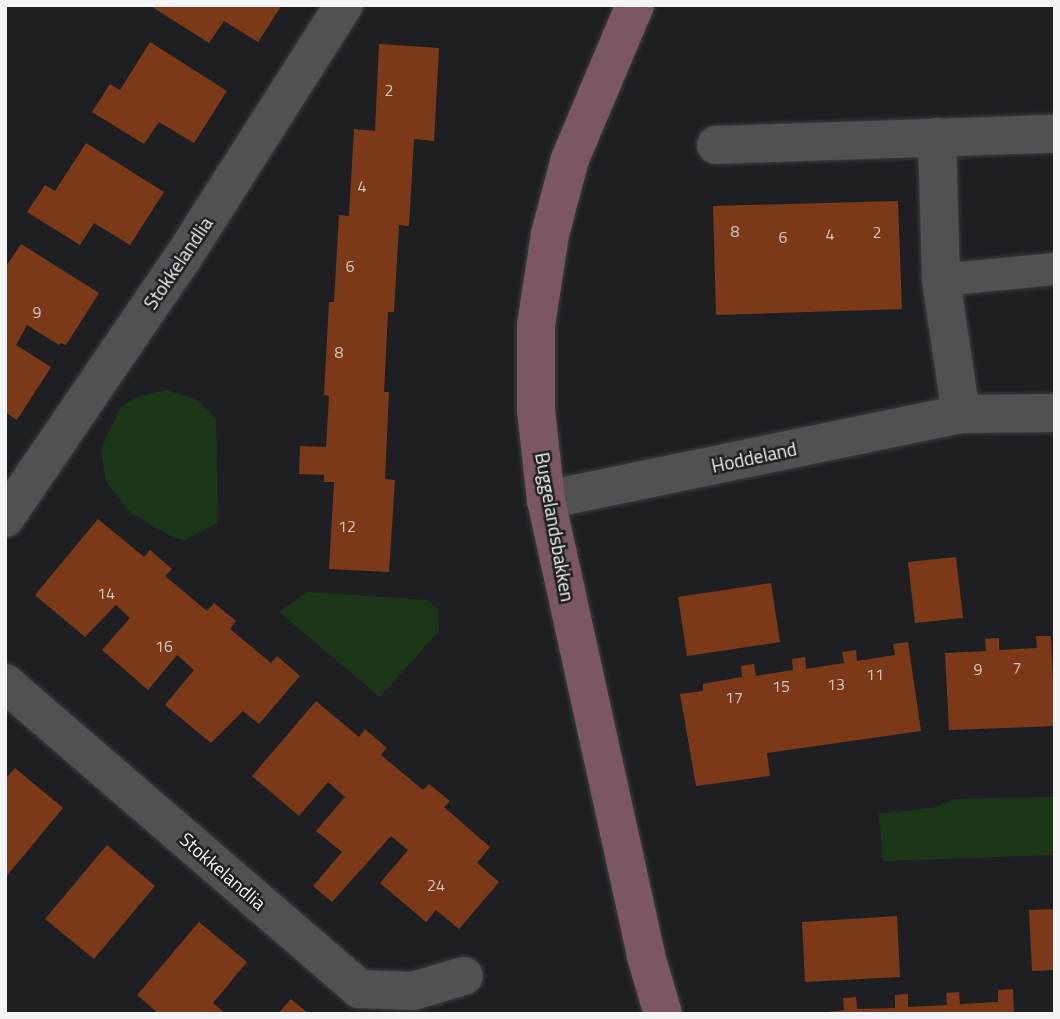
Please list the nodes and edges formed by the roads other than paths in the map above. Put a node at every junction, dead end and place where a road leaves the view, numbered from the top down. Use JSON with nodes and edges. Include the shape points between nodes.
{"nodes":[{"id":1,"x":344,"y":5,"type":"edge"},
{"id":2,"x":635,"y":5,"type":"edge"},
{"id":3,"x":1055,"y":134,"type":"edge"},
{"id":4,"x":937,"y":137,"type":"junction"},
{"id":5,"x":716,"y":145,"type":"dead end"},
{"id":6,"x":1055,"y":269,"type":"edge"},
{"id":7,"x":941,"y":281,"type":"junction"},
{"id":8,"x":1055,"y":413,"type":"edge"},
{"id":9,"x":961,"y":414,"type":"junction"},
{"id":10,"x":546,"y":500,"type":"junction"},
{"id":11,"x":5,"y":518,"type":"edge"},
{"id":12,"x":5,"y":683,"type":"edge"},
{"id":13,"x":464,"y":976,"type":"dead end"},
{"id":14,"x":663,"y":1014,"type":"edge"}],
"edges":[{"from":1,"to":11,"type":"street","name":"Stokkelandlia","via":[[182,258]]},
{"from":2,"to":10,"type":"street","name":"Buggelandsbakken","via":[[569,159],[550,234],[536,325],[536,410]]},
{"from":3,"to":4,"type":"street"},
{"from":4,"to":5,"type":"street"},
{"from":4,"to":7,"type":"street"},
{"from":6,"to":7,"type":"lane"},
{"from":7,"to":9,"type":"street"},
{"from":8,"to":9,"type":"street","name":"Hoddeland"},
{"from":9,"to":10,"type":"street","name":"Hoddeland"},
{"from":10,"to":14,"type":"street","name":"Buggelandsbakken","via":[[646,956]]},
{"from":12,"to":13,"type":"street","name":"Stokkelandlia","via":[[359,989],[413,991]]}]}
